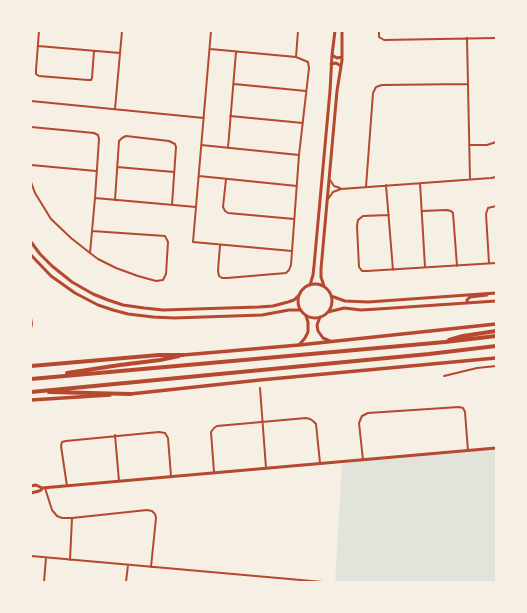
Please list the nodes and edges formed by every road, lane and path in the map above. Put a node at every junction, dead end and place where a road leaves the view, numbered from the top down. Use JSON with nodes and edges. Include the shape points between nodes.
{"nodes":[{"id":1,"x":39,"y":31,"type":"edge"},
{"id":2,"x":122,"y":31,"type":"edge"},
{"id":3,"x":211,"y":31,"type":"edge"},
{"id":4,"x":298,"y":31,"type":"edge"},
{"id":5,"x":335,"y":31,"type":"edge"},
{"id":6,"x":342,"y":31,"type":"edge"},
{"id":7,"x":379,"y":31,"type":"edge"},
{"id":8,"x":467,"y":38,"type":"junction"},
{"id":9,"x":496,"y":38,"type":"edge"},
{"id":10,"x":38,"y":46,"type":"junction"},
{"id":11,"x":210,"y":49,"type":"junction"},
{"id":12,"x":94,"y":51,"type":"junction"},
{"id":13,"x":236,"y":52,"type":"junction"},
{"id":14,"x":120,"y":53,"type":"junction"},
{"id":15,"x":332,"y":55,"type":"junction"},
{"id":16,"x":296,"y":57,"type":"junction"},
{"id":17,"x":342,"y":57,"type":"junction"},
{"id":18,"x":332,"y":64,"type":"junction"},
{"id":19,"x":341,"y":66,"type":"junction"},
{"id":20,"x":233,"y":84,"type":"junction"},
{"id":21,"x":468,"y":84,"type":"junction"},
{"id":22,"x":306,"y":91,"type":"junction"},
{"id":23,"x":31,"y":101,"type":"edge"},
{"id":24,"x":115,"y":109,"type":"junction"},
{"id":25,"x":230,"y":116,"type":"junction"},
{"id":26,"x":204,"y":118,"type":"junction"},
{"id":27,"x":303,"y":123,"type":"junction"},
{"id":28,"x":31,"y":128,"type":"edge"},
{"id":29,"x":496,"y":142,"type":"edge"},
{"id":30,"x":201,"y":145,"type":"junction"},
{"id":31,"x":469,"y":145,"type":"junction"},
{"id":32,"x":228,"y":148,"type":"junction"},
{"id":33,"x":300,"y":155,"type":"junction"},
{"id":34,"x":31,"y":165,"type":"edge"},
{"id":35,"x":117,"y":168,"type":"junction"},
{"id":36,"x":96,"y":171,"type":"junction"},
{"id":37,"x":174,"y":172,"type":"junction"},
{"id":38,"x":199,"y":176,"type":"junction"},
{"id":39,"x":496,"y":177,"type":"edge"},
{"id":40,"x":470,"y":179,"type":"junction"},
{"id":41,"x":226,"y":180,"type":"junction"},
{"id":42,"x":329,"y":180,"type":"junction"},
{"id":43,"x":31,"y":182,"type":"edge"},
{"id":44,"x":420,"y":183,"type":"junction"},
{"id":45,"x":386,"y":185,"type":"junction"},
{"id":46,"x":297,"y":186,"type":"junction"},
{"id":47,"x":366,"y":186,"type":"junction"},
{"id":48,"x":341,"y":189,"type":"junction"},
{"id":49,"x":95,"y":198,"type":"junction"},
{"id":50,"x":328,"y":199,"type":"junction"},
{"id":51,"x":115,"y":200,"type":"junction"},
{"id":52,"x":172,"y":205,"type":"junction"},
{"id":53,"x":496,"y":206,"type":"edge"},
{"id":54,"x":196,"y":207,"type":"junction"},
{"id":55,"x":422,"y":211,"type":"junction"},
{"id":56,"x":389,"y":215,"type":"junction"},
{"id":57,"x":294,"y":219,"type":"junction"},
{"id":58,"x":92,"y":231,"type":"junction"},
{"id":59,"x":31,"y":242,"type":"edge"},
{"id":60,"x":220,"y":245,"type":"junction"},
{"id":61,"x":292,"y":251,"type":"junction"},
{"id":62,"x":90,"y":253,"type":"junction"},
{"id":63,"x":31,"y":255,"type":"edge"},
{"id":64,"x":489,"y":263,"type":"junction"},
{"id":65,"x":496,"y":263,"type":"edge"},
{"id":66,"x":457,"y":266,"type":"junction"},
{"id":67,"x":425,"y":267,"type":"junction"},
{"id":68,"x":393,"y":270,"type":"junction"},
{"id":69,"x":310,"y":285,"type":"junction"},
{"id":70,"x":324,"y":286,"type":"junction"},
{"id":71,"x":494,"y":293,"type":"edge"},
{"id":72,"x":300,"y":294,"type":"junction"},
{"id":73,"x":331,"y":296,"type":"junction"},
{"id":74,"x":496,"y":301,"type":"edge"},
{"id":75,"x":467,"y":302,"type":"junction"},
{"id":76,"x":301,"y":310,"type":"junction"},
{"id":77,"x":328,"y":312,"type":"junction"},
{"id":78,"x":306,"y":316,"type":"junction"},
{"id":79,"x":320,"y":317,"type":"junction"},
{"id":80,"x":31,"y":318,"type":"edge"},
{"id":81,"x":496,"y":324,"type":"edge"},
{"id":82,"x":31,"y":328,"type":"edge"},
{"id":83,"x":496,"y":331,"type":"edge"},
{"id":84,"x":496,"y":336,"type":"edge"},
{"id":85,"x":330,"y":341,"type":"junction"},
{"id":86,"x":445,"y":342,"type":"junction"},
{"id":87,"x":299,"y":345,"type":"junction"},
{"id":88,"x":496,"y":346,"type":"edge"},
{"id":89,"x":183,"y":355,"type":"junction"},
{"id":90,"x":496,"y":358,"type":"edge"},
{"id":91,"x":31,"y":366,"type":"edge"},
{"id":92,"x":496,"y":366,"type":"edge"},
{"id":93,"x":444,"y":376,"type":"dead end"},
{"id":94,"x":54,"y":377,"type":"junction"},
{"id":95,"x":31,"y":379,"type":"edge"},
{"id":96,"x":260,"y":388,"type":"dead end"},
{"id":97,"x":31,"y":392,"type":"edge"},
{"id":98,"x":131,"y":394,"type":"junction"},
{"id":99,"x":31,"y":400,"type":"edge"},
{"id":100,"x":263,"y":422,"type":"junction"},
{"id":101,"x":115,"y":436,"type":"junction"},
{"id":102,"x":496,"y":448,"type":"edge"},
{"id":103,"x":468,"y":451,"type":"junction"},
{"id":104,"x":363,"y":460,"type":"junction"},
{"id":105,"x":320,"y":464,"type":"junction"},
{"id":106,"x":266,"y":469,"type":"junction"},
{"id":107,"x":214,"y":473,"type":"junction"},
{"id":108,"x":171,"y":476,"type":"junction"},
{"id":109,"x":120,"y":481,"type":"junction"},
{"id":110,"x":31,"y":486,"type":"edge"},
{"id":111,"x":67,"y":486,"type":"junction"},
{"id":112,"x":43,"y":488,"type":"junction"},
{"id":113,"x":31,"y":493,"type":"edge"},
{"id":114,"x":72,"y":518,"type":"junction"},
{"id":115,"x":31,"y":556,"type":"edge"},
{"id":116,"x":46,"y":558,"type":"junction"},
{"id":117,"x":70,"y":560,"type":"junction"},
{"id":118,"x":128,"y":565,"type":"junction"},
{"id":119,"x":151,"y":567,"type":"junction"},
{"id":120,"x":44,"y":582,"type":"edge"},
{"id":121,"x":126,"y":582,"type":"edge"},
{"id":122,"x":323,"y":582,"type":"edge"}],
"edges":[{"from":1,"to":10,"type":"street"},
{"from":2,"to":14,"type":"street"},
{"from":3,"to":11,"type":"street"},
{"from":4,"to":16,"type":"street"},
{"from":5,"to":15,"type":"street"},
{"from":6,"to":17,"type":"street"},
{"from":7,"to":8,"type":"street","via":[[380,37],[384,40]]},
{"from":8,"to":9,"type":"street"},
{"from":8,"to":21,"type":"street"},
{"from":10,"to":12,"type":"street"},
{"from":10,"to":12,"type":"street","via":[[36,74],[39,76],[91,80]]},
{"from":11,"to":13,"type":"street"},
{"from":11,"to":26,"type":"street"},
{"from":12,"to":14,"type":"street"},
{"from":13,"to":16,"type":"street"},
{"from":13,"to":20,"type":"street"},
{"from":14,"to":24,"type":"street"},
{"from":15,"to":17,"type":"street"},
{"from":15,"to":18,"type":"street"},
{"from":16,"to":22,"type":"street","via":[[308,62]]},
{"from":17,"to":19,"type":"street"},
{"from":18,"to":19,"type":"street"},
{"from":18,"to":69,"type":"street","via":[[314,271]]},
{"from":19,"to":42,"type":"street"},
{"from":20,"to":22,"type":"street"},
{"from":20,"to":25,"type":"street"},
{"from":21,"to":31,"type":"street"},
{"from":21,"to":47,"type":"street","via":[[382,85],[376,88],[373,93]]},
{"from":22,"to":27,"type":"street"},
{"from":23,"to":24,"type":"street"},
{"from":24,"to":26,"type":"street"},
{"from":25,"to":27,"type":"street"},
{"from":25,"to":32,"type":"street"},
{"from":26,"to":30,"type":"street"},
{"from":27,"to":33,"type":"street"},
{"from":28,"to":36,"type":"street","via":[[94,133],[99,139]]},
{"from":29,"to":31,"type":"street"},
{"from":30,"to":32,"type":"street"},
{"from":30,"to":38,"type":"street"},
{"from":31,"to":40,"type":"street"},
{"from":32,"to":33,"type":"street"},
{"from":33,"to":46,"type":"street"},
{"from":34,"to":36,"type":"street"},
{"from":35,"to":37,"type":"street"},
{"from":35,"to":37,"type":"street","via":[[119,141],[126,136],[175,144]]},
{"from":35,"to":51,"type":"street"},
{"from":36,"to":49,"type":"street"},
{"from":37,"to":52,"type":"street"},
{"from":38,"to":41,"type":"street"},
{"from":38,"to":54,"type":"street"},
{"from":39,"to":40,"type":"street"},
{"from":40,"to":44,"type":"street"},
{"from":41,"to":46,"type":"street"},
{"from":41,"to":57,"type":"street","via":[[224,211]]},
{"from":42,"to":48,"type":"street"},
{"from":42,"to":50,"type":"street"},
{"from":43,"to":62,"type":"street","via":[[51,219]]},
{"from":44,"to":45,"type":"street"},
{"from":44,"to":55,"type":"street"},
{"from":45,"to":47,"type":"street"},
{"from":45,"to":56,"type":"street"},
{"from":46,"to":57,"type":"street"},
{"from":47,"to":48,"type":"street"},
{"from":48,"to":50,"type":"street","via":[[333,192]]},
{"from":49,"to":51,"type":"street"},
{"from":49,"to":58,"type":"street"},
{"from":50,"to":70,"type":"street","via":[[321,269]]},
{"from":51,"to":52,"type":"street"},
{"from":52,"to":54,"type":"street"},
{"from":53,"to":64,"type":"street","via":[[488,208],[486,214]]},
{"from":54,"to":60,"type":"street","via":[[193,242]]},
{"from":55,"to":66,"type":"street","via":[[447,210],[453,213]]},
{"from":55,"to":67,"type":"street"},
{"from":56,"to":68,"type":"street"},
{"from":56,"to":68,"type":"street","via":[[363,216],[358,220],[359,267],[362,271]]},
{"from":57,"to":61,"type":"street"},
{"from":58,"to":62,"type":"street"},
{"from":58,"to":62,"type":"street","via":[[165,236],[168,242],[166,274],[163,280],[156,281],[116,268]]},
{"from":59,"to":72,"type":"street","via":[[49,263],[72,282],[93,294],[123,305],[168,310],[259,307],[288,302]]},
{"from":60,"to":61,"type":"street"},
{"from":60,"to":61,"type":"street","via":[[218,271],[222,278],[286,273],[291,265]]},
{"from":63,"to":76,"type":"street","via":[[51,276],[75,293],[98,305],[128,314],[174,318],[262,315]]},
{"from":64,"to":65,"type":"street"},
{"from":64,"to":66,"type":"street"},
{"from":66,"to":67,"type":"street"},
{"from":67,"to":68,"type":"street"},
{"from":69,"to":70,"type":"street"},
{"from":69,"to":72,"type":"street"},
{"from":70,"to":73,"type":"street"},
{"from":71,"to":73,"type":"street","via":[[368,302],[345,301]]},
{"from":71,"to":75,"type":"street","via":[[470,297]]},
{"from":72,"to":76,"type":"street","via":[[298,304]]},
{"from":73,"to":77,"type":"street","via":[[332,304]]},
{"from":74,"to":75,"type":"street"},
{"from":75,"to":77,"type":"street","via":[[378,309],[339,309]]},
{"from":76,"to":78,"type":"street"},
{"from":77,"to":79,"type":"street"},
{"from":78,"to":79,"type":"street"},
{"from":78,"to":87,"type":"street","via":[[308,332]]},
{"from":79,"to":85,"type":"street","via":[[318,331],[323,338]]},
{"from":80,"to":82,"type":"street"},
{"from":81,"to":85,"type":"main road"},
{"from":83,"to":86,"type":"highway","via":[[458,337]]},
{"from":84,"to":86,"type":"highway"},
{"from":85,"to":87,"type":"main road"},
{"from":86,"to":94,"type":"highway"},
{"from":87,"to":89,"type":"main road"},
{"from":88,"to":97,"type":"highway"},
{"from":89,"to":91,"type":"highway"},
{"from":89,"to":94,"type":"highway","via":[[70,372]]},
{"from":90,"to":98,"type":"main road"},
{"from":92,"to":93,"type":"street"},
{"from":94,"to":95,"type":"highway"},
{"from":96,"to":100,"type":"street"},
{"from":97,"to":98,"type":"highway"},
{"from":98,"to":99,"type":"main road"},
{"from":100,"to":105,"type":"street","via":[[306,418],[314,421]]},
{"from":100,"to":106,"type":"street"},
{"from":100,"to":107,"type":"street","via":[[214,428],[211,432]]},
{"from":101,"to":108,"type":"street","via":[[165,433],[168,438]]},
{"from":101,"to":109,"type":"street"},
{"from":101,"to":111,"type":"street","via":[[62,442]]},
{"from":102,"to":103,"type":"street"},
{"from":103,"to":104,"type":"street"},
{"from":103,"to":104,"type":"street","via":[[465,412],[459,406],[368,413],[362,416],[360,423]]},
{"from":104,"to":105,"type":"street"},
{"from":105,"to":106,"type":"street"},
{"from":106,"to":107,"type":"street"},
{"from":107,"to":108,"type":"street"},
{"from":108,"to":109,"type":"street"},
{"from":109,"to":111,"type":"street"},
{"from":110,"to":112,"type":"street"},
{"from":111,"to":112,"type":"street"},
{"from":112,"to":113,"type":"street"},
{"from":112,"to":114,"type":"street","via":[[53,512],[59,517]]},
{"from":114,"to":117,"type":"street"},
{"from":114,"to":119,"type":"street","via":[[152,511],[156,518]]},
{"from":115,"to":116,"type":"street"},
{"from":116,"to":117,"type":"street"},
{"from":116,"to":120,"type":"street"},
{"from":117,"to":118,"type":"street"},
{"from":118,"to":119,"type":"street"},
{"from":118,"to":121,"type":"street"},
{"from":119,"to":122,"type":"street"}]}
